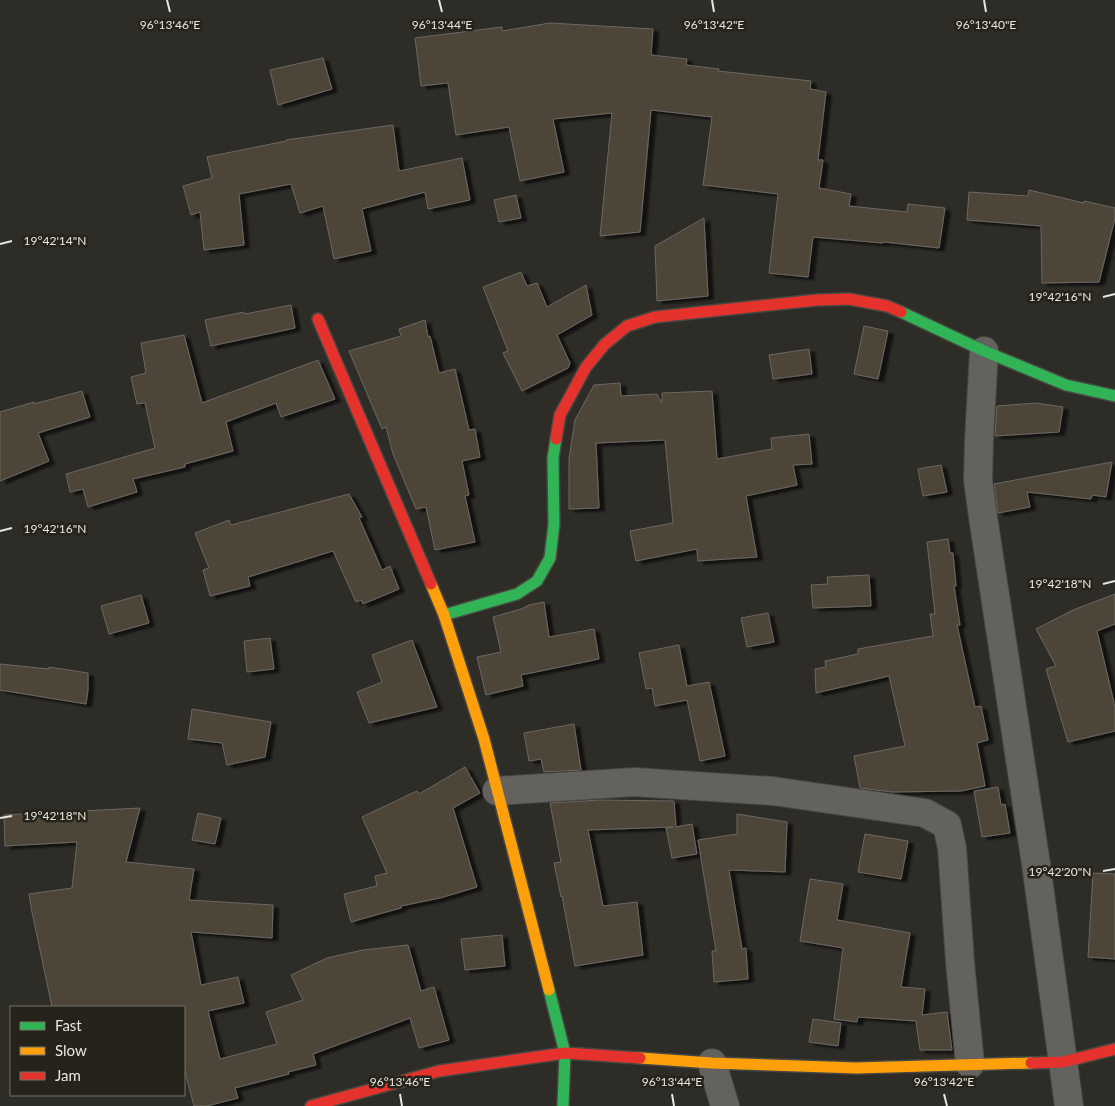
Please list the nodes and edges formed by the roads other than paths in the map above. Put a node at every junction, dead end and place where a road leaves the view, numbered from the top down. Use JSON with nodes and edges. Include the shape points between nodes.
{"nodes":[{"id":1,"x":318,"y":319,"type":"dead end"},
{"id":2,"x":984,"y":351,"type":"junction"},
{"id":3,"x":1115,"y":396,"type":"edge"},
{"id":4,"x":444,"y":615,"type":"junction"},
{"id":5,"x":497,"y":791,"type":"junction"},
{"id":6,"x":1115,"y":1049,"type":"edge"},
{"id":7,"x":565,"y":1053,"type":"junction"},
{"id":8,"x":1063,"y":1062,"type":"junction"},
{"id":9,"x":712,"y":1063,"type":"junction"},
{"id":10,"x":970,"y":1064,"type":"junction"},
{"id":11,"x":311,"y":1106,"type":"edge"},
{"id":12,"x":563,"y":1106,"type":"edge"},
{"id":13,"x":725,"y":1106,"type":"edge"},
{"id":14,"x":1069,"y":1106,"type":"edge"}],
"edges":[{"from":1,"to":4,"type":"street"},
{"from":2,"to":3,"type":"street","via":[[1066,385]]},
{"from":2,"to":4,"type":"street","via":[[887,306],[849,299],[655,317],[627,326],[605,344],[586,367],[560,415],[553,458],[554,524],[550,558],[537,581],[517,594]]},
{"from":2,"to":8,"type":"street","via":[[978,480]]},
{"from":4,"to":5,"type":"street","via":[[484,739]]},
{"from":5,"to":7,"type":"street"},
{"from":5,"to":10,"type":"street","via":[[634,782],[763,790],[925,813],[947,824],[952,848]]},
{"from":6,"to":8,"type":"street"},
{"from":7,"to":9,"type":"street"},
{"from":7,"to":11,"type":"street","via":[[439,1071]]},
{"from":7,"to":12,"type":"street"},
{"from":8,"to":10,"type":"street"},
{"from":8,"to":14,"type":"street"},
{"from":9,"to":10,"type":"street","via":[[856,1068]]},
{"from":9,"to":13,"type":"street"}]}
